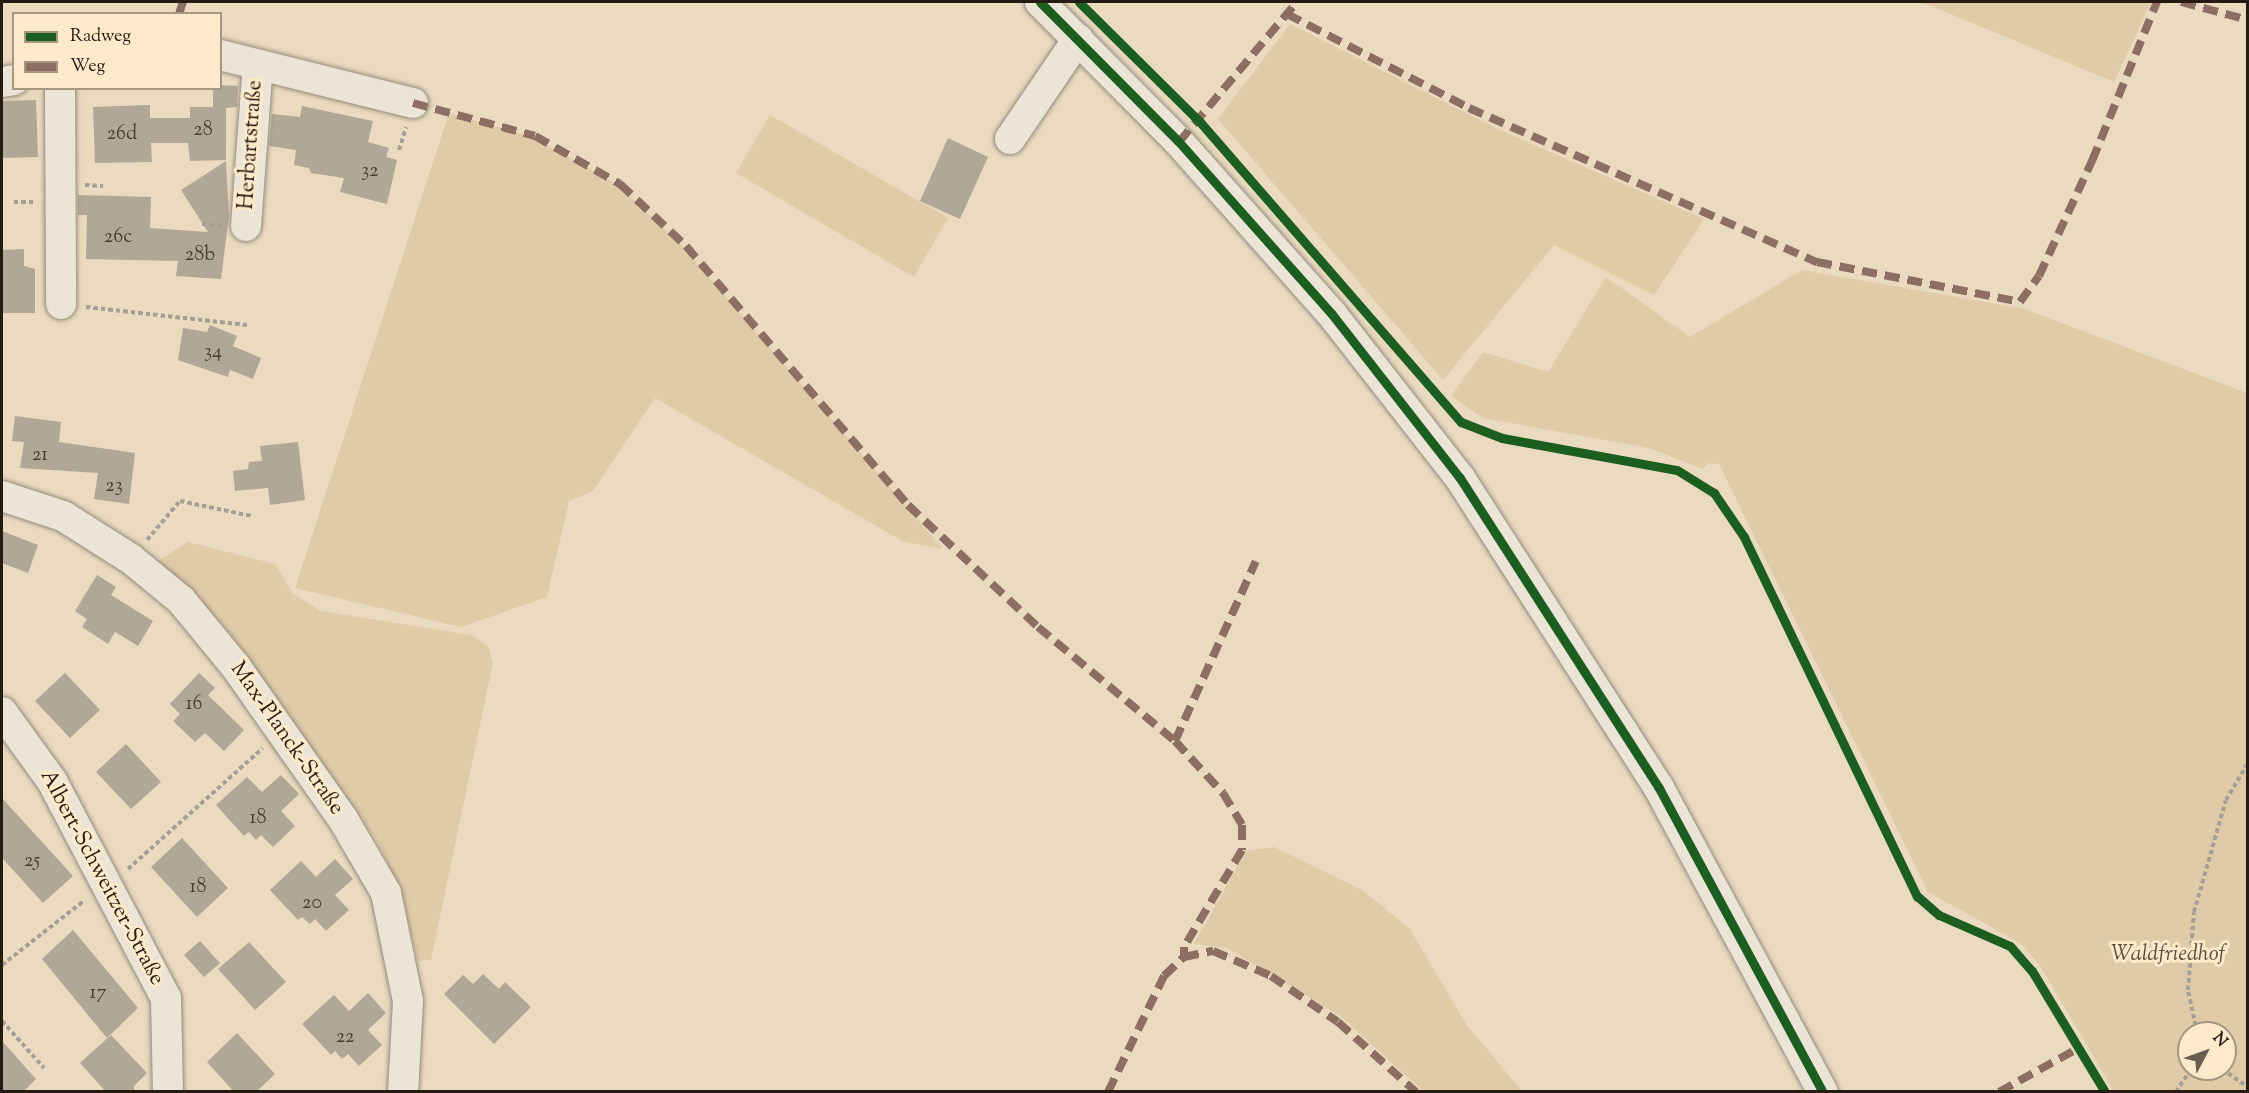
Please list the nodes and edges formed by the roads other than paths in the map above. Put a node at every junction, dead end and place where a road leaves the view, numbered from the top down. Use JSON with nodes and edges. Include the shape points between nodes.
{"nodes":[{"id":1,"x":1040,"y":2,"type":"edge"},
{"id":2,"x":1078,"y":39,"type":"junction"},
{"id":3,"x":222,"y":55,"type":"edge"},
{"id":4,"x":258,"y":64,"type":"junction"},
{"id":5,"x":60,"y":90,"type":"edge"},
{"id":6,"x":412,"y":104,"type":"dead end"},
{"id":7,"x":1010,"y":140,"type":"dead end"},
{"id":8,"x":246,"y":226,"type":"dead end"},
{"id":9,"x":61,"y":304,"type":"road end"},
{"id":10,"x":2,"y":496,"type":"edge"},
{"id":11,"x":2,"y":712,"type":"edge"},
{"id":12,"x":168,"y":1092,"type":"edge"},
{"id":13,"x":403,"y":1092,"type":"edge"},
{"id":14,"x":1823,"y":1092,"type":"edge"}],
"edges":[{"from":1,"to":2,"type":"street"},
{"from":2,"to":7,"type":"street"},
{"from":2,"to":14,"type":"street","via":[[1179,142],[1330,313],[1460,478],[1659,788]]},
{"from":3,"to":4,"type":"street","name":"Herbartstraße"},
{"from":4,"to":6,"type":"street","name":"Herbartstraße"},
{"from":4,"to":8,"type":"street","name":"Herbartstraße"},
{"from":5,"to":9,"type":"street","via":[[57,203]]},
{"from":10,"to":13,"type":"street","name":"Max-Planck-Straße","via":[[63,516],[131,559],[181,600],[343,819],[386,893],[408,1000]]},
{"from":11,"to":12,"type":"street","name":"Albert-Schweitzer-Straße","via":[[52,781],[166,998]]}]}
